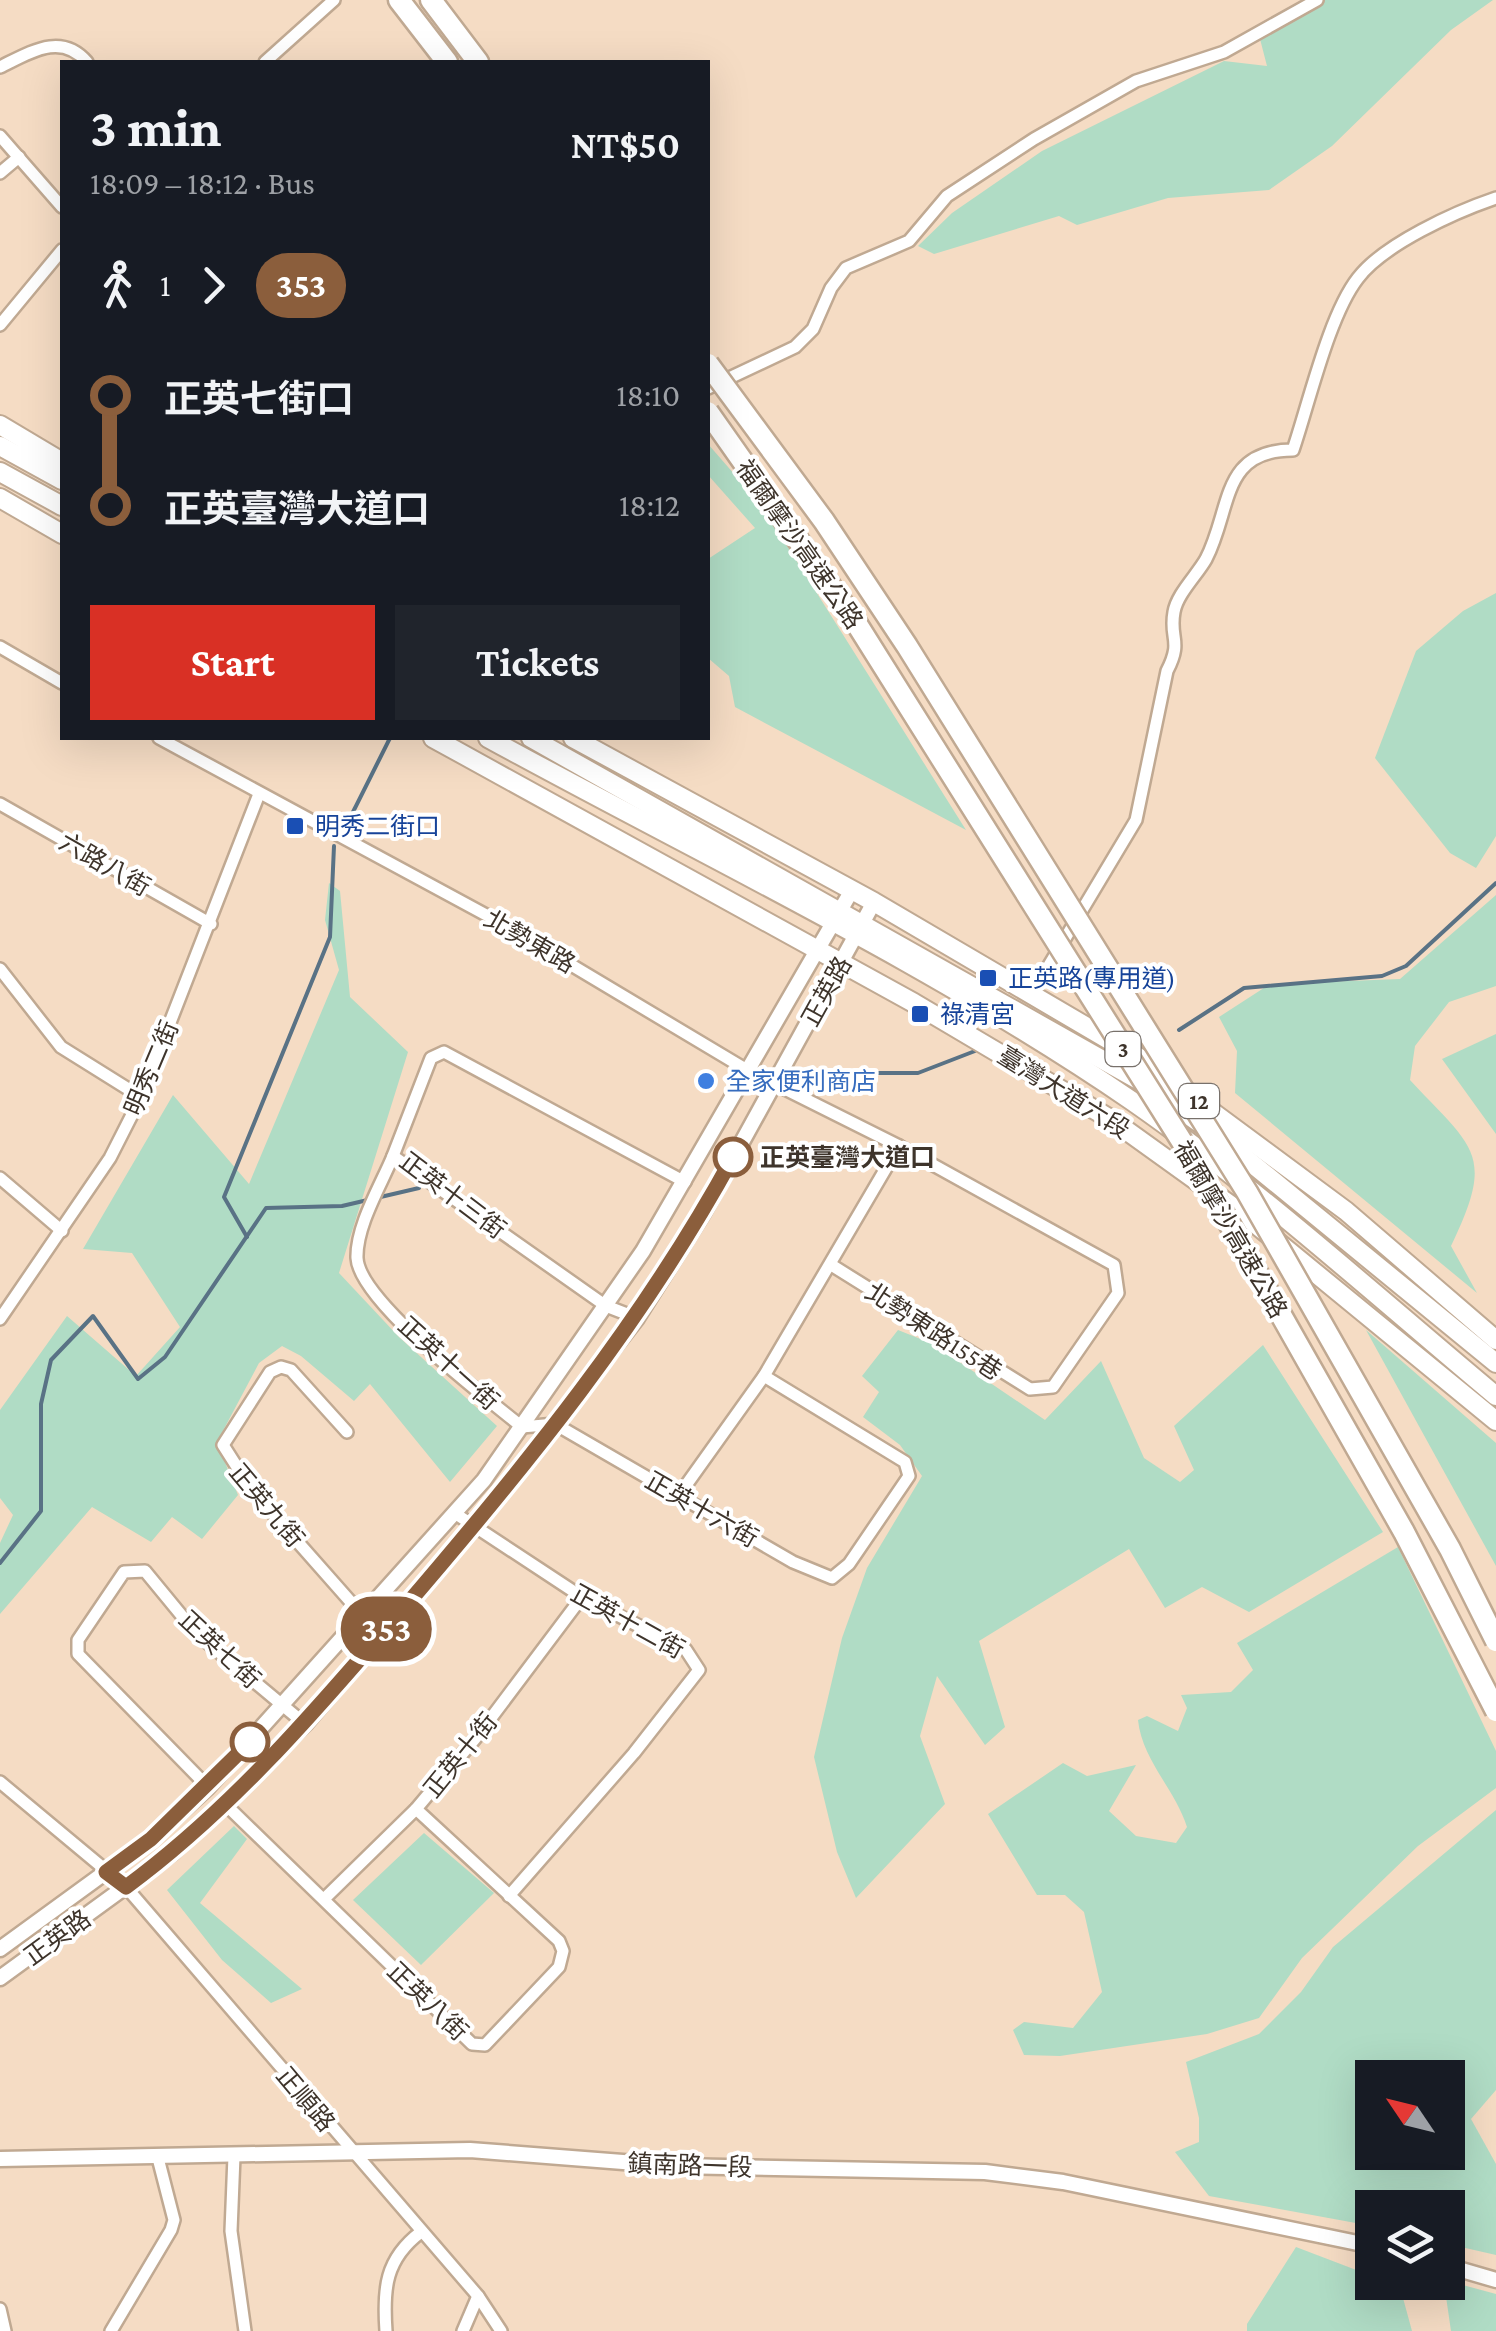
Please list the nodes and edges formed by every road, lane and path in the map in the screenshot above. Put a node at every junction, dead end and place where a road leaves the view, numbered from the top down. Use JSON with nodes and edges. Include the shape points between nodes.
{"nodes":[{"id":1,"x":334,"y":0,"type":"edge"},
{"id":2,"x":399,"y":0,"type":"edge"},
{"id":3,"x":431,"y":0,"type":"edge"},
{"id":4,"x":1317,"y":0,"type":"edge"},
{"id":5,"x":85,"y":60,"type":"edge"},
{"id":6,"x":267,"y":60,"type":"edge"},
{"id":7,"x":445,"y":60,"type":"edge"},
{"id":8,"x":476,"y":60,"type":"edge"},
{"id":9,"x":0,"y":67,"type":"edge"},
{"id":10,"x":0,"y":136,"type":"edge"},
{"id":11,"x":19,"y":157,"type":"junction"},
{"id":12,"x":0,"y":172,"type":"edge"},
{"id":13,"x":1496,"y":198,"type":"edge"},
{"id":14,"x":60,"y":205,"type":"edge"},
{"id":15,"x":60,"y":252,"type":"edge"},
{"id":16,"x":0,"y":326,"type":"edge"},
{"id":17,"x":710,"y":367,"type":"edge"},
{"id":18,"x":710,"y":387,"type":"edge"},
{"id":19,"x":710,"y":415,"type":"edge"},
{"id":20,"x":0,"y":425,"type":"edge"},
{"id":21,"x":0,"y":446,"type":"edge"},
{"id":22,"x":60,"y":461,"type":"edge"},
{"id":23,"x":0,"y":472,"type":"edge"},
{"id":24,"x":60,"y":479,"type":"edge"},
{"id":25,"x":0,"y":498,"type":"edge"},
{"id":26,"x":60,"y":505,"type":"edge"},
{"id":27,"x":60,"y":533,"type":"edge"},
{"id":28,"x":0,"y":647,"type":"edge"},
{"id":29,"x":60,"y":682,"type":"edge"},
{"id":30,"x":163,"y":740,"type":"edge"},
{"id":31,"x":437,"y":740,"type":"edge"},
{"id":32,"x":492,"y":740,"type":"edge"},
{"id":33,"x":534,"y":740,"type":"edge"},
{"id":34,"x":577,"y":740,"type":"edge"},
{"id":35,"x":259,"y":794,"type":"junction"},
{"id":36,"x":0,"y":804,"type":"edge"},
{"id":37,"x":852,"y":890,"type":"junction"},
{"id":38,"x":874,"y":902,"type":"junction"},
{"id":39,"x":836,"y":916,"type":"junction"},
{"id":40,"x":211,"y":924,"type":"junction"},
{"id":41,"x":859,"y":929,"type":"junction"},
{"id":42,"x":816,"y":950,"type":"junction"},
{"id":43,"x":840,"y":964,"type":"junction"},
{"id":44,"x":0,"y":970,"type":"edge"},
{"id":45,"x":1032,"y":992,"type":"junction"},
{"id":46,"x":747,"y":1070,"type":"junction"},
{"id":47,"x":777,"y":1082,"type":"junction"},
{"id":48,"x":141,"y":1097,"type":"junction"},
{"id":49,"x":900,"y":1146,"type":"junction"},
{"id":50,"x":393,"y":1156,"type":"junction"},
{"id":51,"x":0,"y":1178,"type":"edge"},
{"id":52,"x":685,"y":1182,"type":"junction"},
{"id":53,"x":62,"y":1230,"type":"junction"},
{"id":54,"x":833,"y":1266,"type":"junction"},
{"id":55,"x":606,"y":1306,"type":"junction"},
{"id":56,"x":0,"y":1318,"type":"edge"},
{"id":57,"x":637,"y":1318,"type":"junction"},
{"id":58,"x":1496,"y":1340,"type":"edge"},
{"id":59,"x":1496,"y":1363,"type":"edge"},
{"id":60,"x":764,"y":1376,"type":"junction"},
{"id":61,"x":1496,"y":1396,"type":"edge"},
{"id":62,"x":1496,"y":1422,"type":"edge"},
{"id":63,"x":556,"y":1424,"type":"junction"},
{"id":64,"x":522,"y":1427,"type":"junction"},
{"id":65,"x":347,"y":1432,"type":"dead end"},
{"id":66,"x":679,"y":1496,"type":"junction"},
{"id":67,"x":456,"y":1514,"type":"junction"},
{"id":68,"x":472,"y":1528,"type":"junction"},
{"id":69,"x":582,"y":1597,"type":"junction"},
{"id":70,"x":364,"y":1617,"type":"junction"},
{"id":71,"x":1496,"y":1641,"type":"edge"},
{"id":72,"x":284,"y":1706,"type":"junction"},
{"id":73,"x":1496,"y":1711,"type":"edge"},
{"id":74,"x":305,"y":1724,"type":"junction"},
{"id":75,"x":0,"y":1782,"type":"edge"},
{"id":76,"x":208,"y":1787,"type":"junction"},
{"id":77,"x":224,"y":1803,"type":"junction"},
{"id":78,"x":416,"y":1809,"type":"junction"},
{"id":79,"x":106,"y":1872,"type":"junction"},
{"id":80,"x":126,"y":1887,"type":"junction"},
{"id":81,"x":510,"y":1896,"type":"junction"},
{"id":82,"x":324,"y":1900,"type":"junction"},
{"id":83,"x":0,"y":1949,"type":"edge"},
{"id":84,"x":0,"y":1978,"type":"edge"},
{"id":85,"x":353,"y":2154,"type":"junction"},
{"id":86,"x":234,"y":2156,"type":"junction"},
{"id":87,"x":158,"y":2158,"type":"junction"},
{"id":88,"x":0,"y":2159,"type":"edge"},
{"id":89,"x":422,"y":2232,"type":"junction"},
{"id":90,"x":1355,"y":2242,"type":"edge"},
{"id":91,"x":1465,"y":2271,"type":"edge"},
{"id":92,"x":1496,"y":2280,"type":"edge"},
{"id":93,"x":478,"y":2296,"type":"junction"},
{"id":94,"x":0,"y":2313,"type":"edge"},
{"id":95,"x":5,"y":2331,"type":"edge"},
{"id":96,"x":110,"y":2331,"type":"edge"},
{"id":97,"x":245,"y":2331,"type":"edge"},
{"id":98,"x":386,"y":2331,"type":"edge"},
{"id":99,"x":462,"y":2331,"type":"edge"},
{"id":100,"x":502,"y":2331,"type":"edge"}],
"edges":[{"from":1,"to":6,"type":"street"},
{"from":2,"to":7,"type":"highway"},
{"from":3,"to":8,"type":"highway"},
{"from":4,"to":18,"type":"street","via":[[1224,52],[1136,80],[1034,139],[948,196],[908,241],[846,268],[796,347]]},
{"from":5,"to":9,"type":"street","via":[[58,43]]},
{"from":10,"to":11,"type":"street"},
{"from":11,"to":12,"type":"street"},
{"from":11,"to":14,"type":"street"},
{"from":13,"to":45,"type":"street","via":[[1378,256],[1340,309],[1294,450],[1267,450],[1241,467],[1208,556],[1174,611],[1178,651],[1167,672],[1136,820]]},
{"from":15,"to":16,"type":"street"},
{"from":17,"to":71,"type":"highway","name":"福爾摩沙高速公路","number":"3","bridge":true,"via":[[907,646],[1247,1192]]},
{"from":19,"to":73,"type":"highway","name":"福爾摩沙高速公路","number":"3","bridge":true,"via":[[855,621],[1191,1156],[1404,1532]]},
{"from":20,"to":22,"type":"main road"},
{"from":21,"to":24,"type":"main road"},
{"from":23,"to":26,"type":"main road"},
{"from":25,"to":27,"type":"main road"},
{"from":28,"to":29,"type":"street"},
{"from":30,"to":35,"type":"street","name":"北勢東路"},
{"from":31,"to":42,"type":"main road","name":"臺灣大道六段"},
{"from":32,"to":39,"type":"main road","name":"臺灣大道六段","number":"12"},
{"from":33,"to":39,"type":"main road","name":"臺灣大道六段","number":"12"},
{"from":34,"to":37,"type":"main road","number":"12"},
{"from":35,"to":40,"type":"street","name":"明秀二街"},
{"from":35,"to":46,"type":"street","name":"北勢東路","via":[[501,923]]},
{"from":36,"to":40,"type":"street","name":"六路八街"},
{"from":37,"to":38,"type":"main road","number":"12"},
{"from":37,"to":39,"type":"street","name":"正英路"},
{"from":38,"to":41,"type":"street","name":"正英路"},
{"from":38,"to":45,"type":"main road","number":"12"},
{"from":39,"to":41,"type":"main road","name":"臺灣大道六段","number":"12"},
{"from":39,"to":42,"type":"street","name":"正英路"},
{"from":40,"to":48,"type":"street","name":"明秀二街"},
{"from":41,"to":43,"type":"street","name":"正英路"},
{"from":41,"to":59,"type":"main road","name":"臺灣大道六段","number":"12","via":[[1154,1091]]},
{"from":41,"to":61,"type":"main road","name":"臺灣大道六段","number":"12","via":[[1210,1156]]},
{"from":42,"to":43,"type":"main road","name":"臺灣大道六段"},
{"from":42,"to":46,"type":"street","name":"正英路"},
{"from":43,"to":47,"type":"street","name":"正英路"},
{"from":43,"to":62,"type":"main road","name":"臺灣大道六段","via":[[1112,1120],[1247,1216]]},
{"from":44,"to":48,"type":"street","via":[[62,1047]]},
{"from":45,"to":58,"type":"main road","number":"12","via":[[1138,1057],[1286,1165]]},
{"from":46,"to":47,"type":"street","name":"北勢東路"},
{"from":46,"to":52,"type":"street","name":"正英路"},
{"from":47,"to":49,"type":"street","name":"北勢東路"},
{"from":47,"to":57,"type":"street","name":"正英路"},
{"from":48,"to":53,"type":"street","name":"明秀二街"},
{"from":49,"to":54,"type":"street"},
{"from":49,"to":54,"type":"street","name":"北勢東路155巷","via":[[1114,1266],[1118,1293],[1053,1388],[1030,1389]]},
{"from":50,"to":52,"type":"street","name":"正英十三街","via":[[431,1058],[444,1052]]},
{"from":50,"to":55,"type":"street","name":"正英十三街"},
{"from":50,"to":64,"type":"street","name":"正英十一街","via":[[360,1239],[363,1278],[423,1345]]},
{"from":51,"to":53,"type":"street"},
{"from":52,"to":55,"type":"street","name":"正英路"},
{"from":53,"to":56,"type":"street","name":"明秀二街"},
{"from":54,"to":60,"type":"street"},
{"from":55,"to":57,"type":"street","name":"正英十三街"},
{"from":55,"to":64,"type":"street","name":"正英路"},
{"from":57,"to":63,"type":"street","name":"正英路"},
{"from":60,"to":66,"type":"street"},
{"from":60,"to":66,"type":"street","name":"正英十六街","via":[[904,1462],[909,1476],[849,1564],[832,1578],[817,1574]]},
{"from":63,"to":64,"type":"street","name":"正英十一街"},
{"from":63,"to":66,"type":"street","name":"正英十六街"},
{"from":63,"to":68,"type":"street","name":"正英路"},
{"from":64,"to":67,"type":"street","name":"正英路"},
{"from":65,"to":70,"type":"street","name":"正英九街","via":[[281,1367],[270,1372],[223,1445],[250,1488]]},
{"from":67,"to":68,"type":"street","name":"正英十二街"},
{"from":67,"to":70,"type":"street","name":"正英路"},
{"from":68,"to":69,"type":"street","name":"正英十二街"},
{"from":68,"to":74,"type":"street","name":"正英路"},
{"from":69,"to":78,"type":"street","name":"正英十街"},
{"from":69,"to":81,"type":"street","name":"正英十二街","via":[[686,1650],[698,1670]]},
{"from":70,"to":72,"type":"street","name":"正英路"},
{"from":72,"to":74,"type":"street","name":"正英七街"},
{"from":72,"to":76,"type":"street","name":"正英路"},
{"from":72,"to":76,"type":"street","name":"正英七街","via":[[196,1632],[145,1571],[124,1572],[78,1640],[78,1654]]},
{"from":74,"to":77,"type":"street","name":"正英路"},
{"from":75,"to":79,"type":"street","name":"正順路"},
{"from":76,"to":79,"type":"street","name":"正英路"},
{"from":77,"to":80,"type":"street","name":"正英路"},
{"from":77,"to":82,"type":"street","name":"正英八街"},
{"from":78,"to":81,"type":"street","name":"正英八街"},
{"from":78,"to":82,"type":"street","name":"正英十街"},
{"from":79,"to":80,"type":"street","name":"正順路"},
{"from":79,"to":83,"type":"street","name":"正英路"},
{"from":80,"to":84,"type":"street","name":"正英路"},
{"from":80,"to":85,"type":"street","name":"正順路"},
{"from":81,"to":82,"type":"street","name":"正英八街","via":[[563,1952],[559,1966],[485,2045],[472,2044]]},
{"from":85,"to":86,"type":"street","name":"鎮南路一段"},
{"from":85,"to":89,"type":"street","name":"正順路"},
{"from":85,"to":90,"type":"street","name":"鎮南路一段","via":[[470,2150],[674,2166],[985,2172]]},
{"from":86,"to":87,"type":"street","name":"鎮南路一段"},
{"from":86,"to":97,"type":"street","via":[[230,2231]]},
{"from":87,"to":88,"type":"street","name":"鎮南路一段"},
{"from":87,"to":96,"type":"street","via":[[174,2220]]},
{"from":89,"to":93,"type":"street","name":"正順路"},
{"from":89,"to":98,"type":"street","via":[[386,2275]]},
{"from":91,"to":92,"type":"street"},
{"from":93,"to":99,"type":"street"},
{"from":93,"to":100,"type":"street","name":"正順路"},
{"from":94,"to":95,"type":"street"}]}
